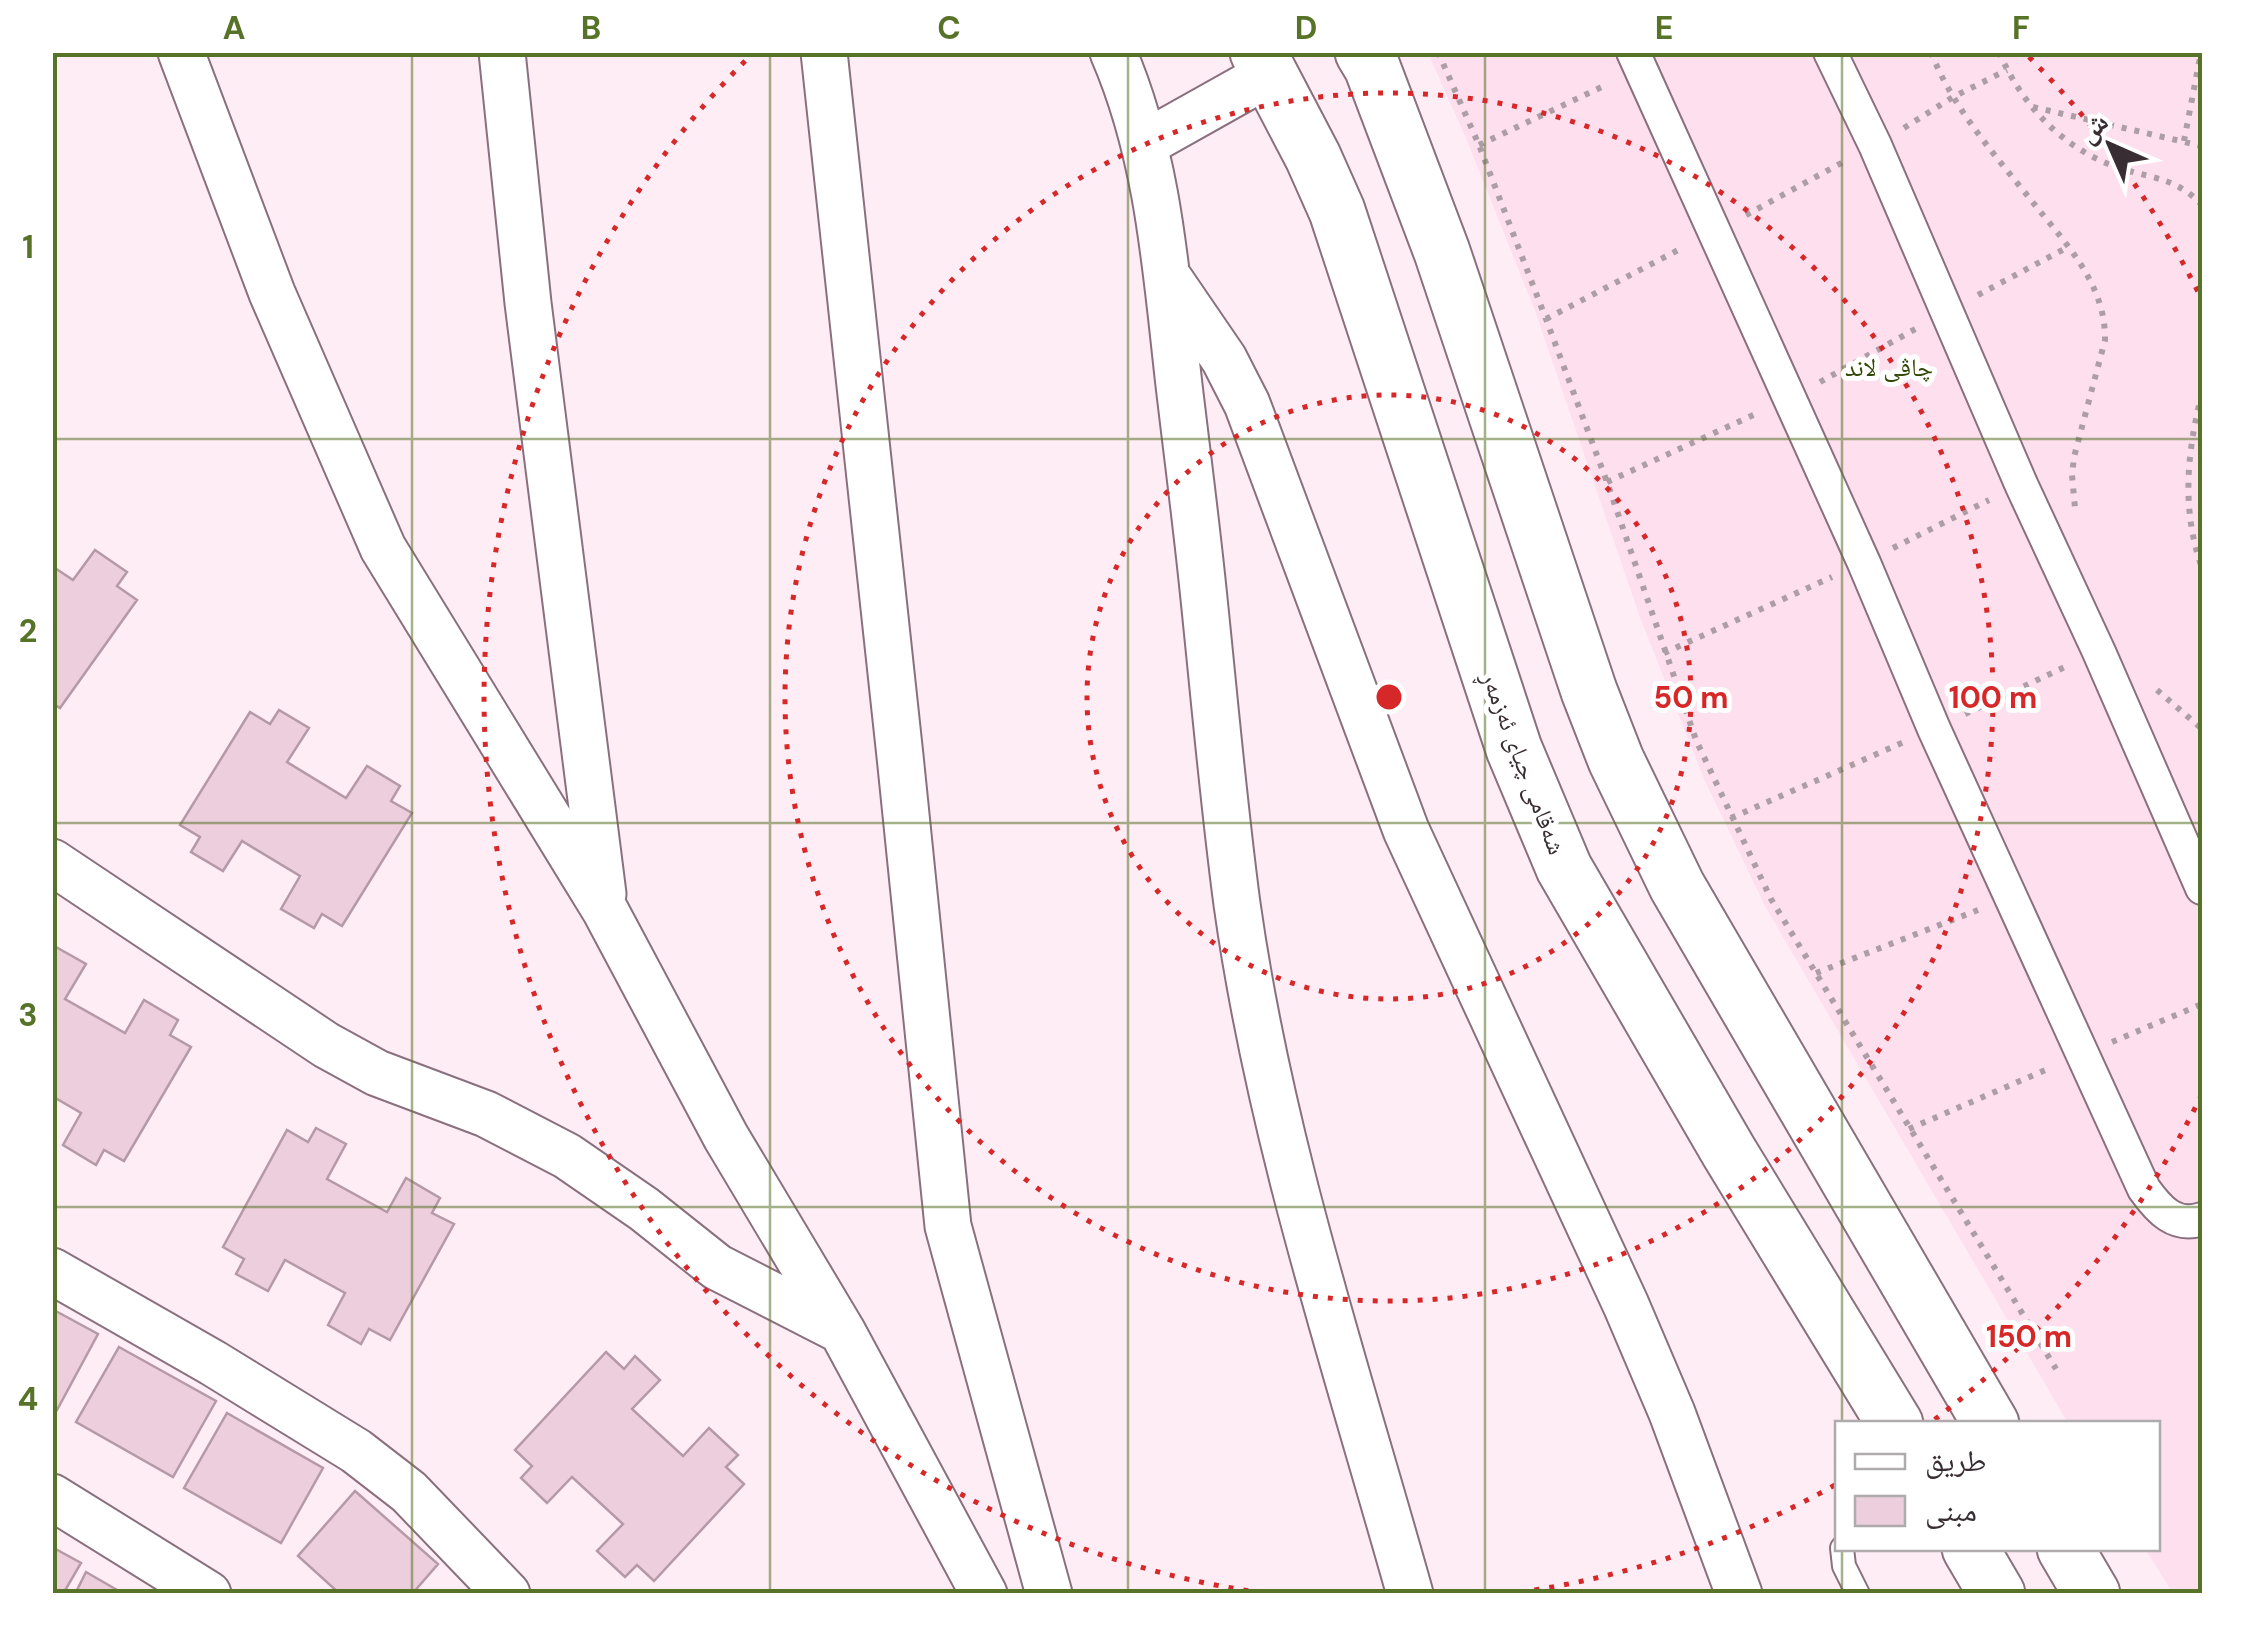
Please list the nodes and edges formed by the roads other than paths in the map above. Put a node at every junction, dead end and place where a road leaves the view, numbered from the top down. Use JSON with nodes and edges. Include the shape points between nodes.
{"nodes":[{"id":1,"x":181,"y":52,"type":"edge"},
{"id":2,"x":502,"y":52,"type":"edge"},
{"id":3,"x":824,"y":52,"type":"edge"},
{"id":4,"x":1363,"y":52,"type":"edge"},
{"id":5,"x":1830,"y":52,"type":"edge"},
{"id":6,"x":1123,"y":56,"type":"edge"},
{"id":7,"x":1637,"y":60,"type":"edge"},
{"id":8,"x":1264,"y":63,"type":"edge"},
{"id":9,"x":1144,"y":144,"type":"junction"},
{"id":10,"x":1166,"y":275,"type":"junction"},
{"id":11,"x":52,"y":862,"type":"edge"},
{"id":12,"x":2202,"y":888,"type":"edge"},
{"id":13,"x":605,"y":910,"type":"junction"},
{"id":14,"x":2202,"y":1219,"type":"edge"},
{"id":15,"x":52,"y":1271,"type":"edge"},
{"id":16,"x":842,"y":1331,"type":"junction"},
{"id":17,"x":1893,"y":1421,"type":"edge"},
{"id":18,"x":1989,"y":1421,"type":"edge"},
{"id":19,"x":52,"y":1498,"type":"edge"},
{"id":20,"x":1842,"y":1551,"type":"edge"},
{"id":21,"x":1972,"y":1551,"type":"edge"},
{"id":22,"x":2067,"y":1551,"type":"edge"},
{"id":23,"x":208,"y":1594,"type":"edge"},
{"id":24,"x":507,"y":1594,"type":"edge"},
{"id":25,"x":984,"y":1594,"type":"edge"},
{"id":26,"x":1049,"y":1594,"type":"edge"},
{"id":27,"x":1410,"y":1594,"type":"edge"},
{"id":28,"x":1739,"y":1594,"type":"edge"},
{"id":29,"x":1858,"y":1594,"type":"edge"},
{"id":30,"x":1997,"y":1594,"type":"edge"},
{"id":31,"x":2092,"y":1594,"type":"edge"}],
"edges":[{"from":1,"to":13,"type":"street","via":[[272,293],[384,548]]},
{"from":2,"to":13,"type":"street"},
{"from":3,"to":26,"type":"street","via":[[948,1226]]},
{"from":4,"to":18,"type":"main road","via":[[1442,252],[1624,777],[1676,886]]},
{"from":5,"to":12,"type":"street"},
{"from":6,"to":9,"type":"street"},
{"from":7,"to":14,"type":"street","via":[[2144,1189],[2172,1218]]},
{"from":8,"to":9,"type":"street"},
{"from":8,"to":17,"type":"main road","name":"شەقامی چیای ئەزمەڕ","via":[[1337,211],[1514,749],[1564,868]]},
{"from":9,"to":10,"type":"street"},
{"from":10,"to":27,"type":"street","via":[[1224,802],[1257,1016],[1305,1226]]},
{"from":10,"to":28,"type":"street","via":[[1247,404],[1412,846],[1626,1305]]},
{"from":11,"to":16,"type":"street","via":[[326,1045],[567,1156],[717,1267]]},
{"from":13,"to":16,"type":"street","via":[[726,1138]]},
{"from":15,"to":24,"type":"street","via":[[356,1452],[409,1492]]},
{"from":16,"to":25,"type":"street"},
{"from":19,"to":23,"type":"street"},
{"from":20,"to":29,"type":"lane"},
{"from":21,"to":30,"type":"main road"},
{"from":22,"to":31,"type":"main road"}]}
